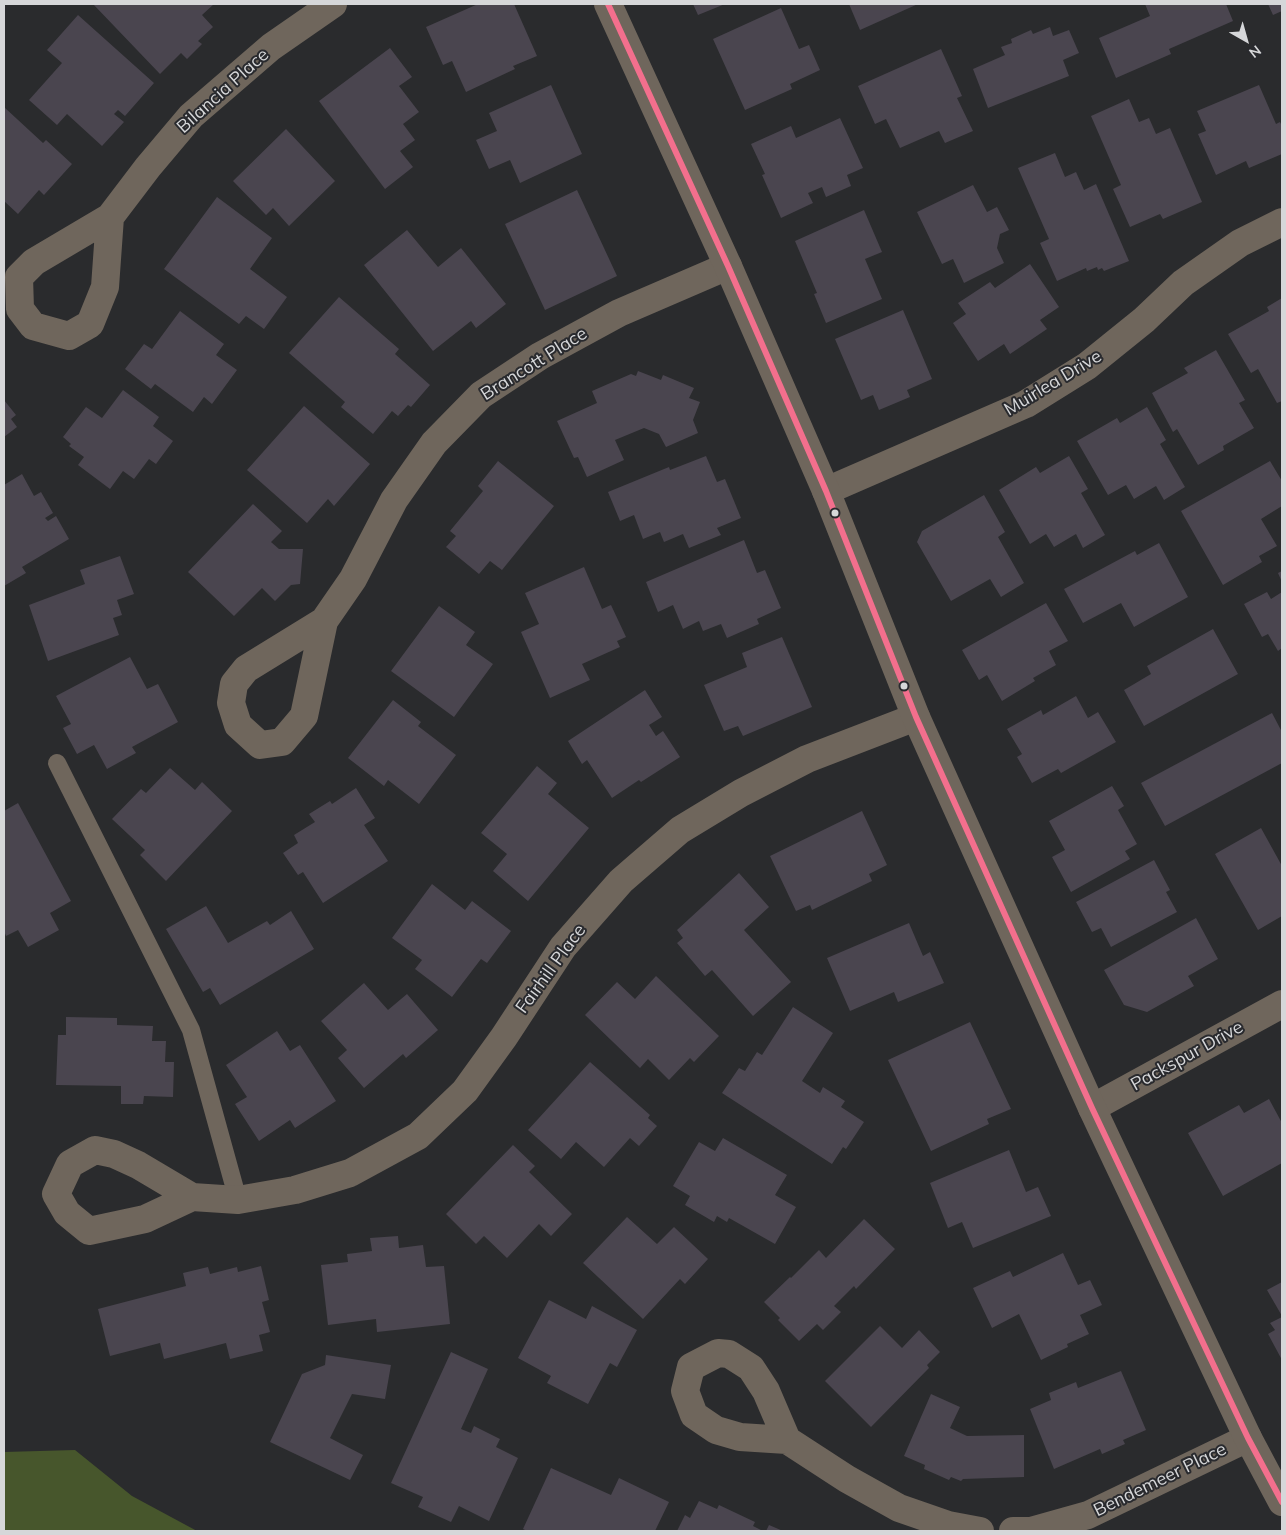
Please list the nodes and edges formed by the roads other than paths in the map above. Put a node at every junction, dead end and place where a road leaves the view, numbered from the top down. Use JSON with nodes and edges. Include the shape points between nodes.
{"nodes":[{"id":1,"x":333,"y":4,"type":"edge"},
{"id":2,"x":608,"y":4,"type":"edge"},
{"id":3,"x":110,"y":217,"type":"dead end"},
{"id":4,"x":1282,"y":222,"type":"edge"},
{"id":5,"x":728,"y":266,"type":"junction"},
{"id":6,"x":826,"y":491,"type":"junction"},
{"id":7,"x":324,"y":621,"type":"dead end"},
{"id":8,"x":916,"y":717,"type":"junction"},
{"id":9,"x":57,"y":763,"type":"dead end"},
{"id":10,"x":1282,"y":1004,"type":"edge"},
{"id":11,"x":1092,"y":1108,"type":"junction"},
{"id":12,"x":192,"y":1197,"type":"dead end"},
{"id":13,"x":238,"y":1200,"type":"junction"},
{"id":14,"x":1248,"y":1438,"type":"junction"},
{"id":15,"x":787,"y":1440,"type":"dead end"},
{"id":16,"x":1282,"y":1502,"type":"edge"},
{"id":17,"x":980,"y":1531,"type":"edge"},
{"id":18,"x":1013,"y":1531,"type":"edge"}],
"edges":[{"from":1,"to":3,"type":"street","name":"Bilancia Place","via":[[271,47],[191,116]]},
{"from":2,"to":5,"type":"street"},
{"from":4,"to":6,"type":"street","name":"Muirlea Drive","via":[[1240,243],[1183,283],[1088,366],[1026,404]]},
{"from":5,"to":6,"type":"street"},
{"from":5,"to":7,"type":"street","name":"Brancott Place","via":[[619,313],[540,356],[481,395],[434,443],[394,500],[353,579]]},
{"from":6,"to":8,"type":"street"},
{"from":8,"to":11,"type":"street"},
{"from":8,"to":13,"type":"street","name":"Fairhill Place","via":[[807,759],[741,793],[680,830],[621,881],[563,946],[465,1092],[418,1136],[350,1172],[295,1190]]},
{"from":9,"to":13,"type":"lane","via":[[191,1030]]},
{"from":10,"to":11,"type":"street","name":"Packspur Drive"},
{"from":11,"to":14,"type":"street"},
{"from":12,"to":13,"type":"street","name":"Fairhill Place"},
{"from":14,"to":16,"type":"street"},
{"from":14,"to":18,"type":"street","name":"Bendemeer Place","via":[[1088,1515],[1031,1530]]},
{"from":15,"to":17,"type":"street","via":[[899,1508],[948,1525]]}]}
